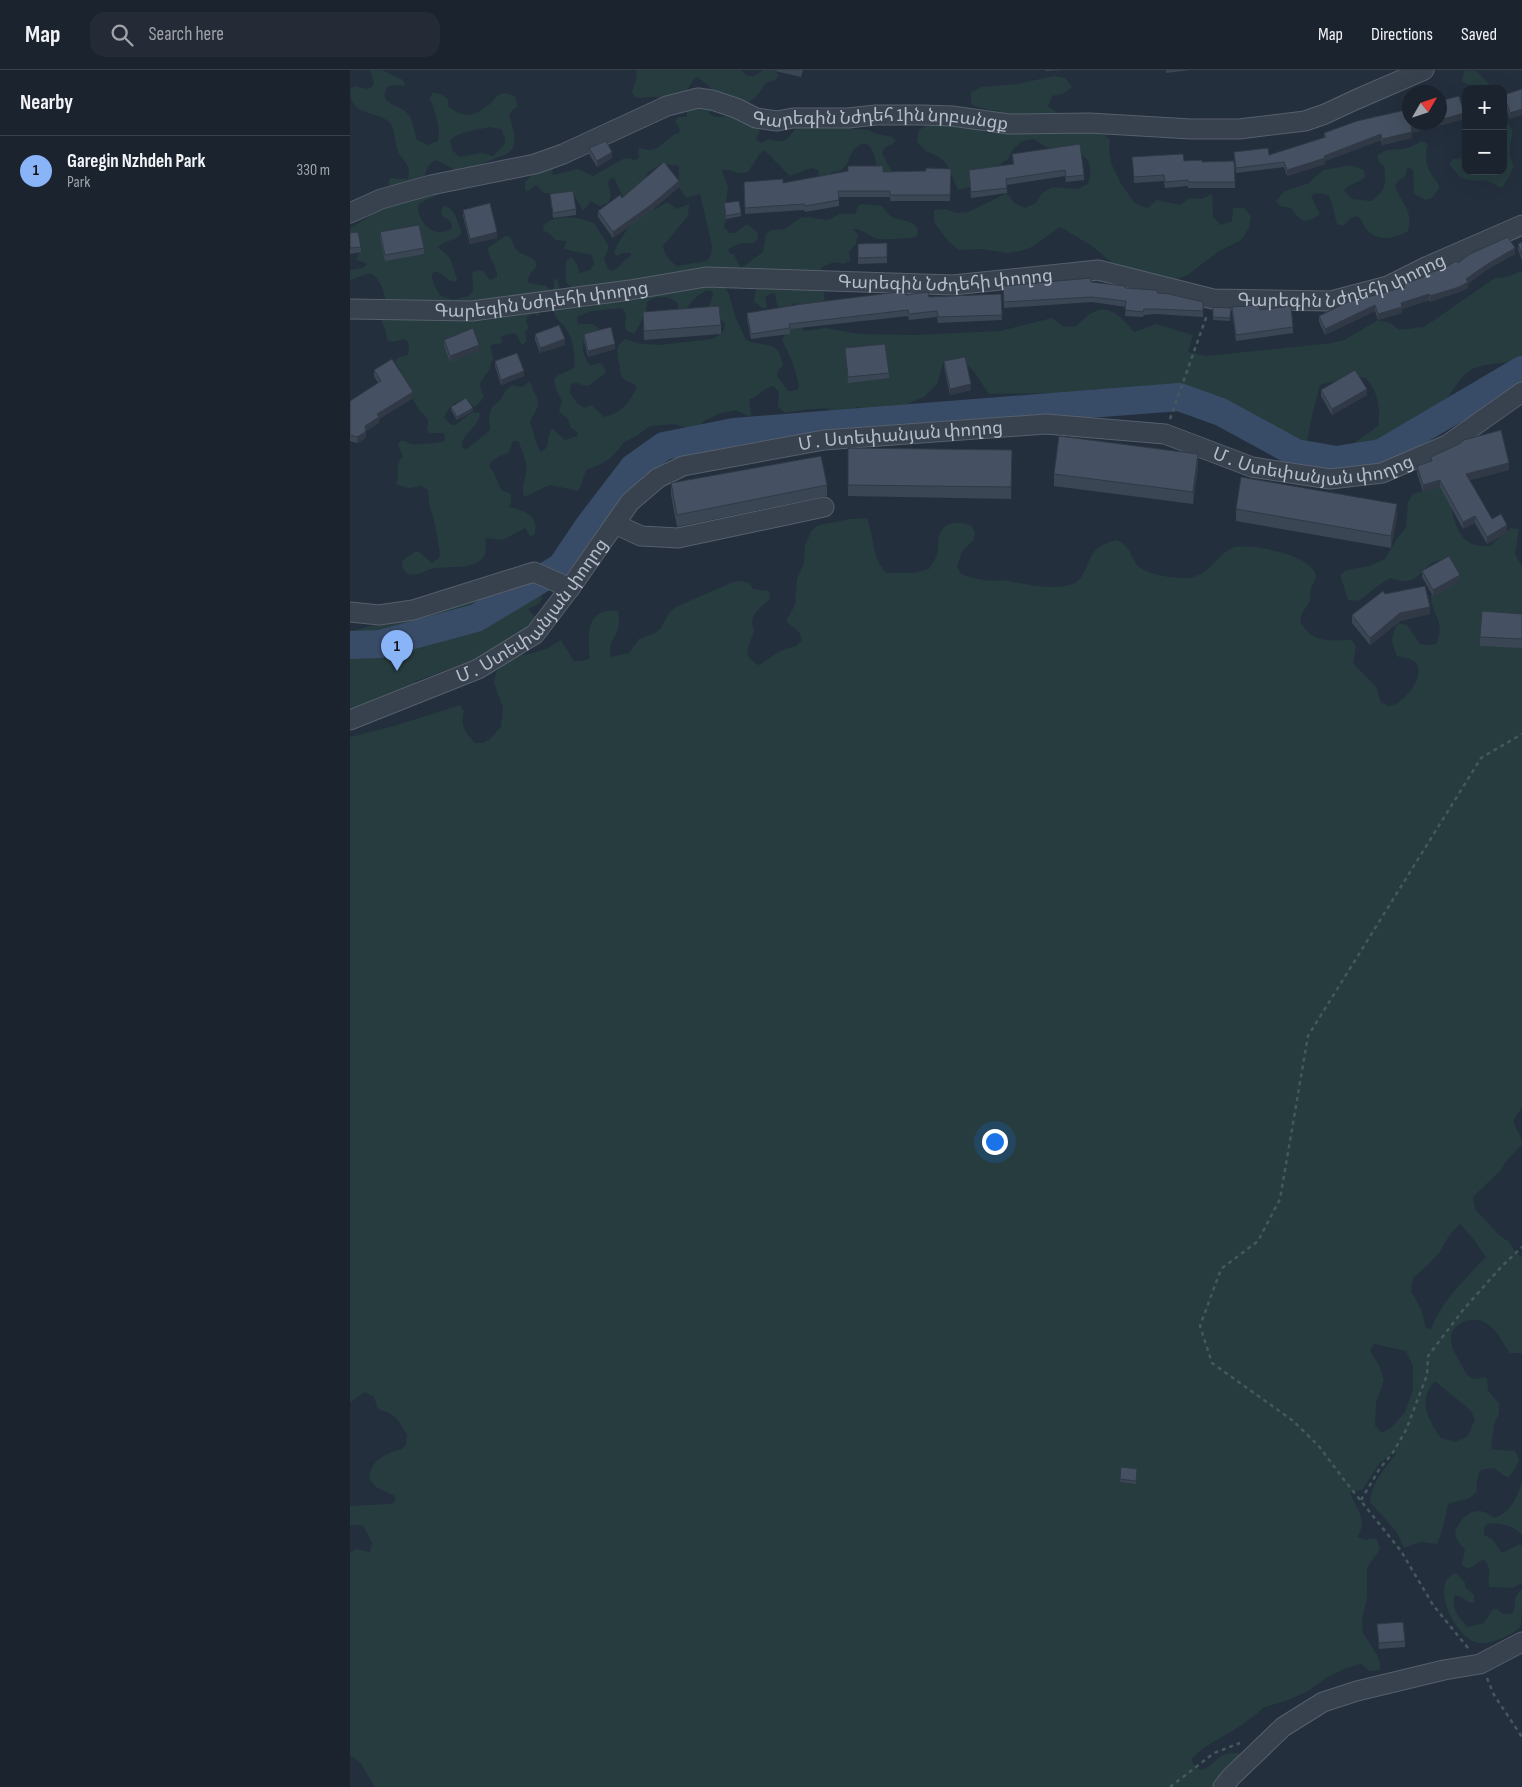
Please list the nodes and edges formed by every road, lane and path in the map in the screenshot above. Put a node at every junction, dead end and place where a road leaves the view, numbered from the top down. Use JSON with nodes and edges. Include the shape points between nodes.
{"nodes":[{"id":1,"x":1424,"y":70,"type":"edge"},
{"id":2,"x":350,"y":213,"type":"edge"},
{"id":3,"x":1522,"y":225,"type":"edge"},
{"id":4,"x":350,"y":308,"type":"edge"},
{"id":5,"x":1203,"y":324,"type":"dead end"},
{"id":6,"x":1522,"y":392,"type":"edge"},
{"id":7,"x":1165,"y":434,"type":"junction"},
{"id":8,"x":824,"y":507,"type":"dead end"},
{"id":9,"x":615,"y":524,"type":"junction"},
{"id":10,"x":570,"y":588,"type":"junction"},
{"id":11,"x":350,"y":612,"type":"edge"},
{"id":12,"x":350,"y":720,"type":"edge"},
{"id":13,"x":1522,"y":734,"type":"edge"},
{"id":14,"x":1522,"y":1247,"type":"edge"},
{"id":15,"x":1361,"y":1500,"type":"junction"},
{"id":16,"x":1522,"y":1642,"type":"edge"},
{"id":17,"x":1480,"y":1664,"type":"junction"},
{"id":18,"x":1522,"y":1736,"type":"edge"},
{"id":19,"x":1248,"y":1740,"type":"dead end"},
{"id":20,"x":1170,"y":1787,"type":"edge"},
{"id":21,"x":1223,"y":1787,"type":"edge"}],
"edges":[{"from":1,"to":2,"type":"street","name":"Գարեգին Նժդեհ 1ին նրբանցք","via":[[1305,121],[1239,129],[1009,124],[922,115],[777,121],[756,118],[736,108],[698,98],[667,106],[535,164],[431,185],[381,199]]},
{"from":3,"to":4,"type":"street","name":"Գարեգին Նժդեհի փողոց","via":[[1388,286],[1331,301],[1213,299],[1098,270],[953,285],[706,277],[472,311]]},
{"from":5,"to":7,"type":"path"},
{"from":6,"to":7,"type":"street","name":"Մ․ Ստեփանյան փողոց","via":[[1447,445],[1382,473],[1330,479],[1252,467]]},
{"from":7,"to":9,"type":"street","name":"Մ․ Ստեփանյան փողոց","via":[[1046,424],[824,440],[683,466],[658,478],[630,502]]},
{"from":8,"to":9,"type":"street","via":[[678,538],[641,536]]},
{"from":9,"to":10,"type":"street","name":"Մ․ Ստեփանյան փողոց"},
{"from":10,"to":11,"type":"street","via":[[534,572],[413,610],[379,615]]},
{"from":10,"to":12,"type":"street","name":"Մ․ Ստեփանյան փողոց","via":[[535,634],[478,669]]},
{"from":13,"to":15,"type":"path","via":[[1481,758],[1308,1036],[1280,1199],[1258,1241],[1221,1269],[1200,1326],[1212,1364],[1304,1430]]},
{"from":14,"to":15,"type":"path","via":[[1463,1310],[1428,1356],[1427,1375],[1406,1430]]},
{"from":15,"to":17,"type":"path","via":[[1401,1551],[1433,1604]]},
{"from":16,"to":17,"type":"street"},
{"from":17,"to":18,"type":"path","via":[[1494,1695]]},
{"from":17,"to":21,"type":"street","via":[[1357,1691],[1323,1702],[1282,1727]]},
{"from":19,"to":20,"type":"path","via":[[1214,1753]]}]}
